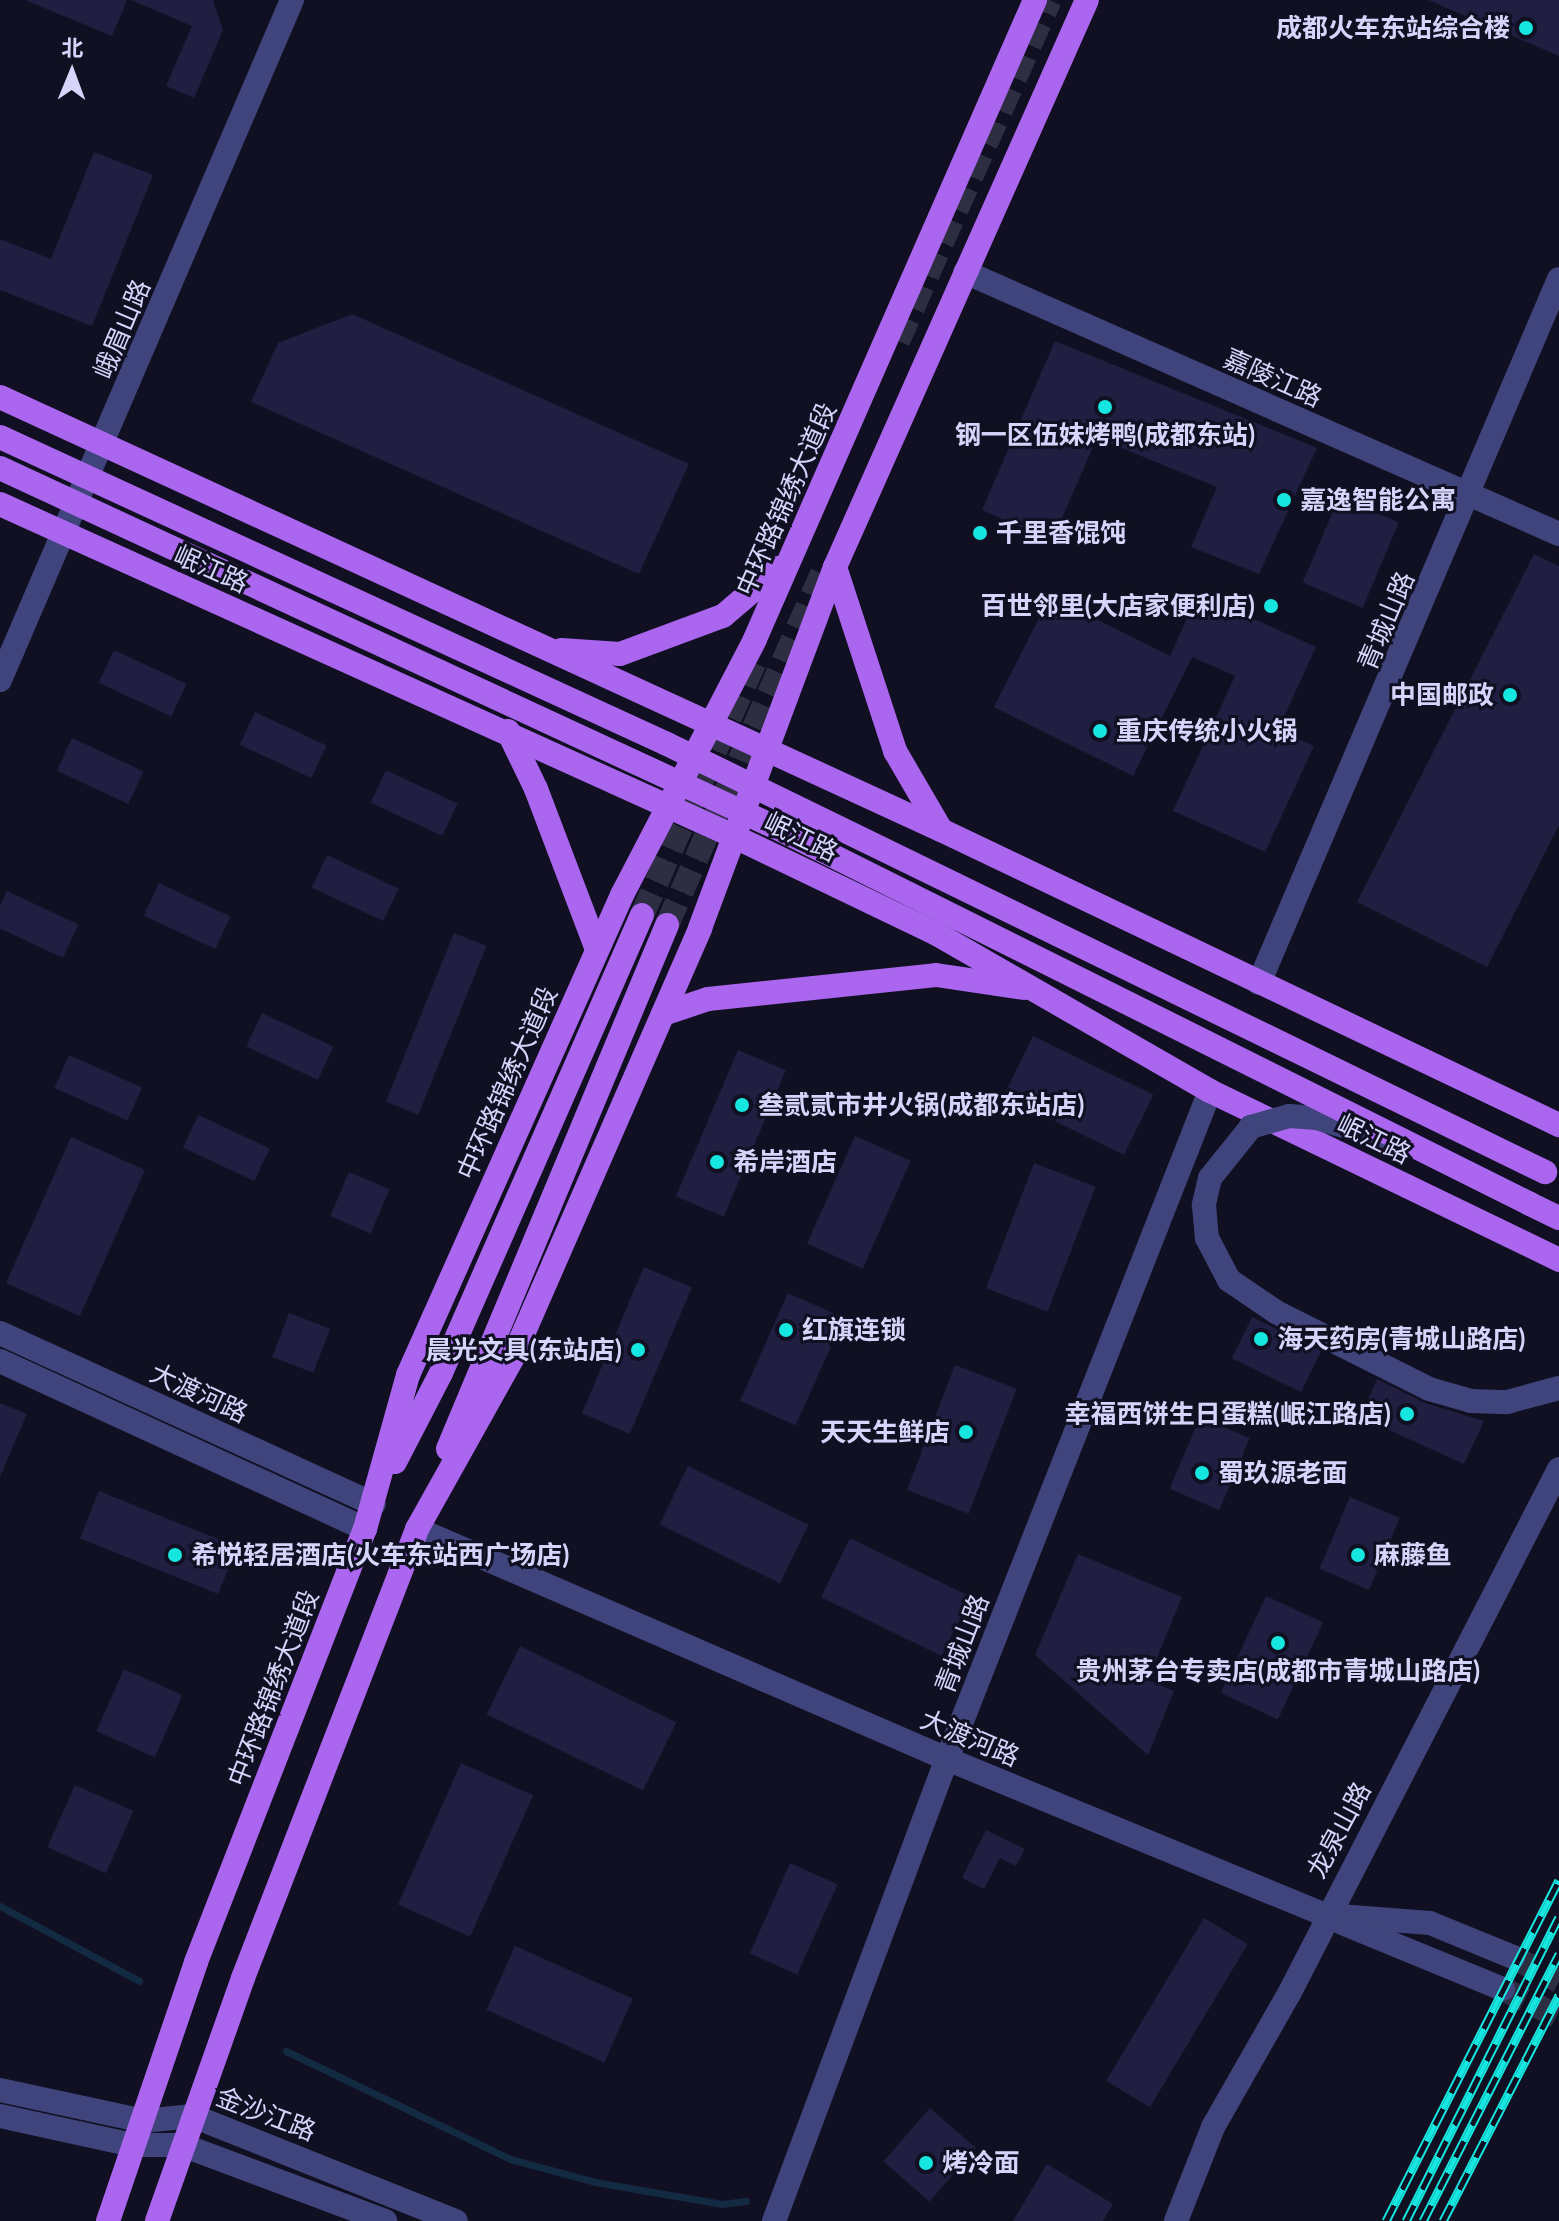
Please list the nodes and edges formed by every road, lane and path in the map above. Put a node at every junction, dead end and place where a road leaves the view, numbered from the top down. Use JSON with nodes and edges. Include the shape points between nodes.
{"nodes":[{"id":1,"x":292,"y":0,"type":"edge"},
{"id":2,"x":1035,"y":0,"type":"edge"},
{"id":3,"x":1087,"y":0,"type":"edge"},
{"id":4,"x":965,"y":272,"type":"junction"},
{"id":5,"x":1559,"y":279,"type":"edge"},
{"id":6,"x":0,"y":397,"type":"edge"},
{"id":7,"x":0,"y":437,"type":"edge"},
{"id":8,"x":103,"y":446,"type":"junction"},
{"id":9,"x":0,"y":468,"type":"edge"},
{"id":10,"x":1470,"y":496,"type":"junction"},
{"id":11,"x":0,"y":504,"type":"edge"},
{"id":12,"x":65,"y":534,"type":"junction"},
{"id":13,"x":1559,"y":534,"type":"edge"},
{"id":14,"x":792,"y":555,"type":"junction"},
{"id":15,"x":835,"y":567,"type":"junction"},
{"id":16,"x":535,"y":646,"type":"junction"},
{"id":17,"x":0,"y":680,"type":"edge"},
{"id":18,"x":710,"y":723,"type":"junction"},
{"id":19,"x":508,"y":731,"type":"junction"},
{"id":20,"x":764,"y":749,"type":"junction"},
{"id":21,"x":669,"y":805,"type":"junction"},
{"id":22,"x":941,"y":830,"type":"junction"},
{"id":23,"x":731,"y":835,"type":"junction"},
{"id":24,"x":642,"y":915,"type":"tunnel mouth"},
{"id":25,"x":667,"y":925,"type":"tunnel mouth"},
{"id":26,"x":597,"y":950,"type":"junction"},
{"id":27,"x":1259,"y":983,"type":"junction"},
{"id":28,"x":1040,"y":991,"type":"junction"},
{"id":29,"x":663,"y":1014,"type":"junction"},
{"id":30,"x":1210,"y":1091,"type":"junction"},
{"id":31,"x":1559,"y":1125,"type":"edge"},
{"id":32,"x":1420,"y":1149,"type":"junction"},
{"id":33,"x":1559,"y":1179,"type":"edge"},
{"id":34,"x":1559,"y":1218,"type":"edge"},
{"id":35,"x":1559,"y":1260,"type":"edge"},
{"id":36,"x":0,"y":1333,"type":"edge"},
{"id":37,"x":0,"y":1361,"type":"edge"},
{"id":38,"x":1559,"y":1388,"type":"edge"},
{"id":39,"x":1559,"y":1469,"type":"edge"},
{"id":40,"x":374,"y":1504,"type":"junction"},
{"id":41,"x":365,"y":1529,"type":"junction"},
{"id":42,"x":417,"y":1529,"type":"junction"},
{"id":43,"x":947,"y":1759,"type":"junction"},
{"id":44,"x":1326,"y":1915,"type":"junction"},
{"id":45,"x":1513,"y":1957,"type":"tunnel mouth"},
{"id":46,"x":1503,"y":1989,"type":"tunnel mouth"},
{"id":47,"x":0,"y":2090,"type":"edge"},
{"id":48,"x":0,"y":2116,"type":"edge"},
{"id":49,"x":193,"y":2116,"type":"junction"},
{"id":50,"x":143,"y":2121,"type":"junction"},
{"id":51,"x":133,"y":2145,"type":"junction"},
{"id":52,"x":182,"y":2145,"type":"junction"},
{"id":53,"x":108,"y":2221,"type":"edge"},
{"id":54,"x":157,"y":2221,"type":"edge"},
{"id":55,"x":385,"y":2221,"type":"edge"},
{"id":56,"x":456,"y":2221,"type":"edge"},
{"id":57,"x":774,"y":2221,"type":"edge"},
{"id":58,"x":1176,"y":2221,"type":"edge"}],
"edges":[{"from":1,"to":8,"type":"street","name":"峨眉山路"},
{"from":2,"to":14,"type":"main road","name":"中环路锦绣大道段"},
{"from":3,"to":4,"type":"main road"},
{"from":4,"to":10,"type":"street","name":"嘉陵江路"},
{"from":4,"to":15,"type":"main road"},
{"from":5,"to":10,"type":"street","name":"青城山路"},
{"from":6,"to":8,"type":"main road"},
{"from":7,"to":33,"type":"main road","name":"岷江路","bridge":true,"via":[[667,744]]},
{"from":8,"to":12,"type":"street","name":"峨眉山路"},
{"from":8,"to":16,"type":"main road"},
{"from":9,"to":32,"type":"main road","name":"岷江路","bridge":true,"via":[[777,828]]},
{"from":10,"to":13,"type":"street","name":"嘉陵江路"},
{"from":10,"to":27,"type":"street","name":"青城山路"},
{"from":11,"to":12,"type":"main road","name":"岷江路"},
{"from":12,"to":17,"type":"street","name":"峨眉山路"},
{"from":12,"to":19,"type":"main road","name":"岷江路"},
{"from":14,"to":16,"type":"main road","via":[[723,616],[620,654]]},
{"from":14,"to":18,"type":"main road","name":"中环路锦绣大道段"},
{"from":15,"to":20,"type":"main road"},
{"from":15,"to":22,"type":"main road","via":[[895,751]]},
{"from":16,"to":18,"type":"main road"},
{"from":18,"to":20,"type":"main road"},
{"from":18,"to":21,"type":"main road","name":"中环路锦绣大道段"},
{"from":19,"to":21,"type":"main road","name":"岷江路"},
{"from":19,"to":26,"type":"main road"},
{"from":20,"to":22,"type":"main road"},
{"from":20,"to":23,"type":"main road"},
{"from":21,"to":23,"type":"main road","name":"岷江路"},
{"from":21,"to":26,"type":"main road","name":"中环路锦绣大道段"},
{"from":22,"to":27,"type":"main road"},
{"from":23,"to":28,"type":"main road","name":"岷江路"},
{"from":23,"to":29,"type":"main road"},
{"from":24,"to":40,"type":"main road","via":[[441,1373]]},
{"from":25,"to":42,"type":"main road","via":[[490,1337]]},
{"from":26,"to":40,"type":"main road","name":"中环路锦绣大道段","via":[[408,1375]]},
{"from":27,"to":31,"type":"main road"},
{"from":28,"to":29,"type":"main road","via":[[936,975],[708,999]]},
{"from":28,"to":30,"type":"main road","name":"岷江路"},
{"from":29,"to":42,"type":"main road","via":[[513,1357]]},
{"from":30,"to":35,"type":"main road","name":"岷江路"},
{"from":30,"to":43,"type":"street","name":"青城山路"},
{"from":32,"to":34,"type":"main road","name":"岷江路","bridge":true},
{"from":32,"to":38,"type":"street","bridge":true,"via":[[1317,1118],[1289,1116],[1251,1127],[1210,1178],[1204,1205],[1207,1238],[1229,1280],[1276,1312],[1429,1389],[1471,1401],[1507,1402]]},
{"from":36,"to":40,"type":"street","name":"大渡河路"},
{"from":37,"to":41,"type":"street","name":"大渡河路"},
{"from":39,"to":44,"type":"street","name":"龙泉山路"},
{"from":40,"to":41,"type":"main road","name":"中环路锦绣大道段"},
{"from":41,"to":50,"type":"main road","name":"中环路锦绣大道段","via":[[196,1962]]},
{"from":42,"to":43,"type":"street","name":"大渡河路"},
{"from":42,"to":49,"type":"main road"},
{"from":43,"to":44,"type":"street","name":"大渡河路"},
{"from":43,"to":57,"type":"street","name":"青城山路"},
{"from":44,"to":45,"type":"street","name":"大渡河路","via":[[1430,1923]]},
{"from":44,"to":46,"type":"street"},
{"from":44,"to":58,"type":"street","name":"龙泉山路","via":[[1290,1992],[1213,2127]]},
{"from":47,"to":50,"type":"street","name":"金沙江路"},
{"from":48,"to":51,"type":"street"},
{"from":49,"to":50,"type":"street","name":"金沙江路"},
{"from":49,"to":52,"type":"main road"},
{"from":49,"to":56,"type":"street","name":"金沙江路"},
{"from":50,"to":51,"type":"main road","name":"中环路锦绣大道段"},
{"from":51,"to":52,"type":"street"},
{"from":51,"to":53,"type":"main road","name":"中环路锦绣大道段"},
{"from":52,"to":54,"type":"main road"},
{"from":52,"to":55,"type":"street"}]}
